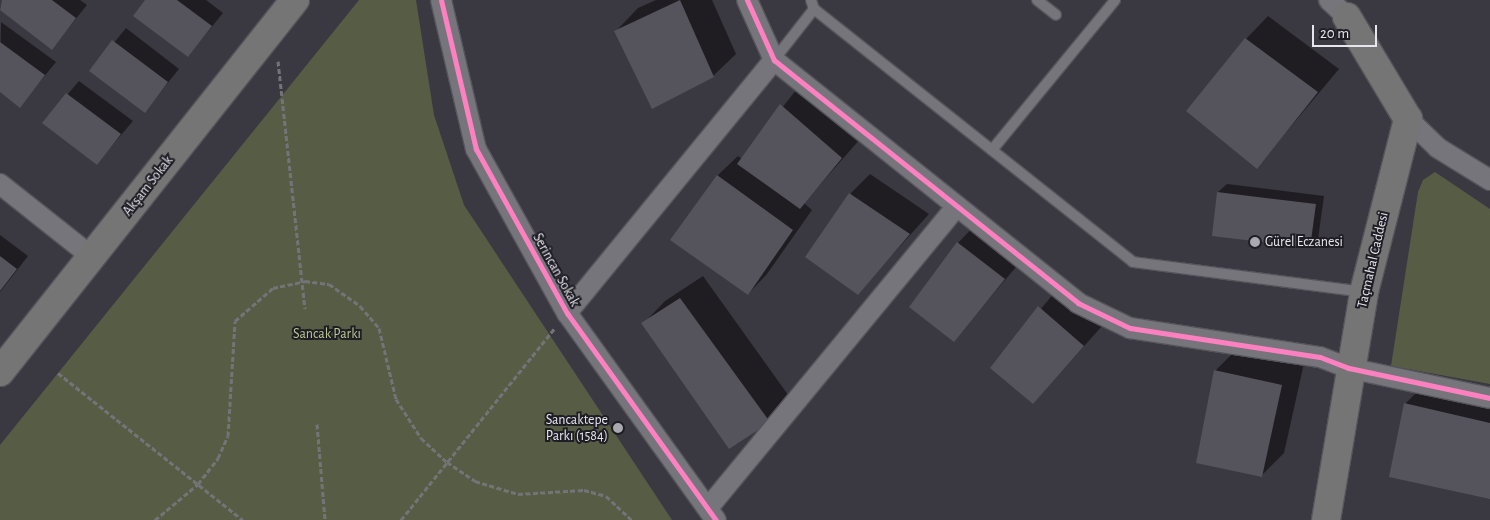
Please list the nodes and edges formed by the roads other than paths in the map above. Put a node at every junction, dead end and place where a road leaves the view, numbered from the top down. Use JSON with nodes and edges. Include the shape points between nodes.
{"nodes":[{"id":1,"x":295,"y":0,"type":"edge"},
{"id":2,"x":441,"y":0,"type":"edge"},
{"id":3,"x":747,"y":0,"type":"edge"},
{"id":4,"x":1037,"y":0,"type":"edge"},
{"id":5,"x":1114,"y":0,"type":"edge"},
{"id":6,"x":813,"y":4,"type":"edge"},
{"id":7,"x":1338,"y":9,"type":"edge"},
{"id":8,"x":1056,"y":16,"type":"dead end"},
{"id":9,"x":774,"y":60,"type":"junction"},
{"id":10,"x":1408,"y":119,"type":"junction"},
{"id":11,"x":992,"y":150,"type":"junction"},
{"id":12,"x":1490,"y":180,"type":"edge"},
{"id":13,"x":0,"y":184,"type":"edge"},
{"id":14,"x":957,"y":206,"type":"junction"},
{"id":15,"x":92,"y":258,"type":"junction"},
{"id":16,"x":1364,"y":292,"type":"junction"},
{"id":17,"x":567,"y":313,"type":"junction"},
{"id":18,"x":1349,"y":368,"type":"junction"},
{"id":19,"x":0,"y":372,"type":"edge"},
{"id":20,"x":1490,"y":398,"type":"edge"},
{"id":21,"x":712,"y":514,"type":"edge"},
{"id":22,"x":1326,"y":520,"type":"edge"}],
"edges":[{"from":1,"to":15,"type":"street","name":"Akşam Sokak"},
{"from":2,"to":17,"type":"street","name":"Serincan Sokak","via":[[476,149]]},
{"from":3,"to":9,"type":"street"},
{"from":4,"to":8,"type":"lane"},
{"from":5,"to":11,"type":"lane"},
{"from":6,"to":9,"type":"lane"},
{"from":6,"to":11,"type":"lane"},
{"from":7,"to":10,"type":"street"},
{"from":9,"to":14,"type":"street"},
{"from":9,"to":17,"type":"street"},
{"from":10,"to":12,"type":"street","via":[[1438,148]]},
{"from":10,"to":16,"type":"street","name":"Taçmahal Caddesi"},
{"from":11,"to":16,"type":"lane","via":[[1133,262]]},
{"from":13,"to":15,"type":"street"},
{"from":14,"to":18,"type":"street","via":[[1078,304],[1130,328],[1320,357]]},
{"from":14,"to":21,"type":"street"},
{"from":15,"to":19,"type":"street","name":"Akşam Sokak"},
{"from":16,"to":18,"type":"street","name":"Taçmahal Caddesi"},
{"from":17,"to":21,"type":"street","name":"Serincan Sokak"},
{"from":18,"to":20,"type":"street"},
{"from":18,"to":22,"type":"street","name":"Taçmahal Caddesi"}]}
